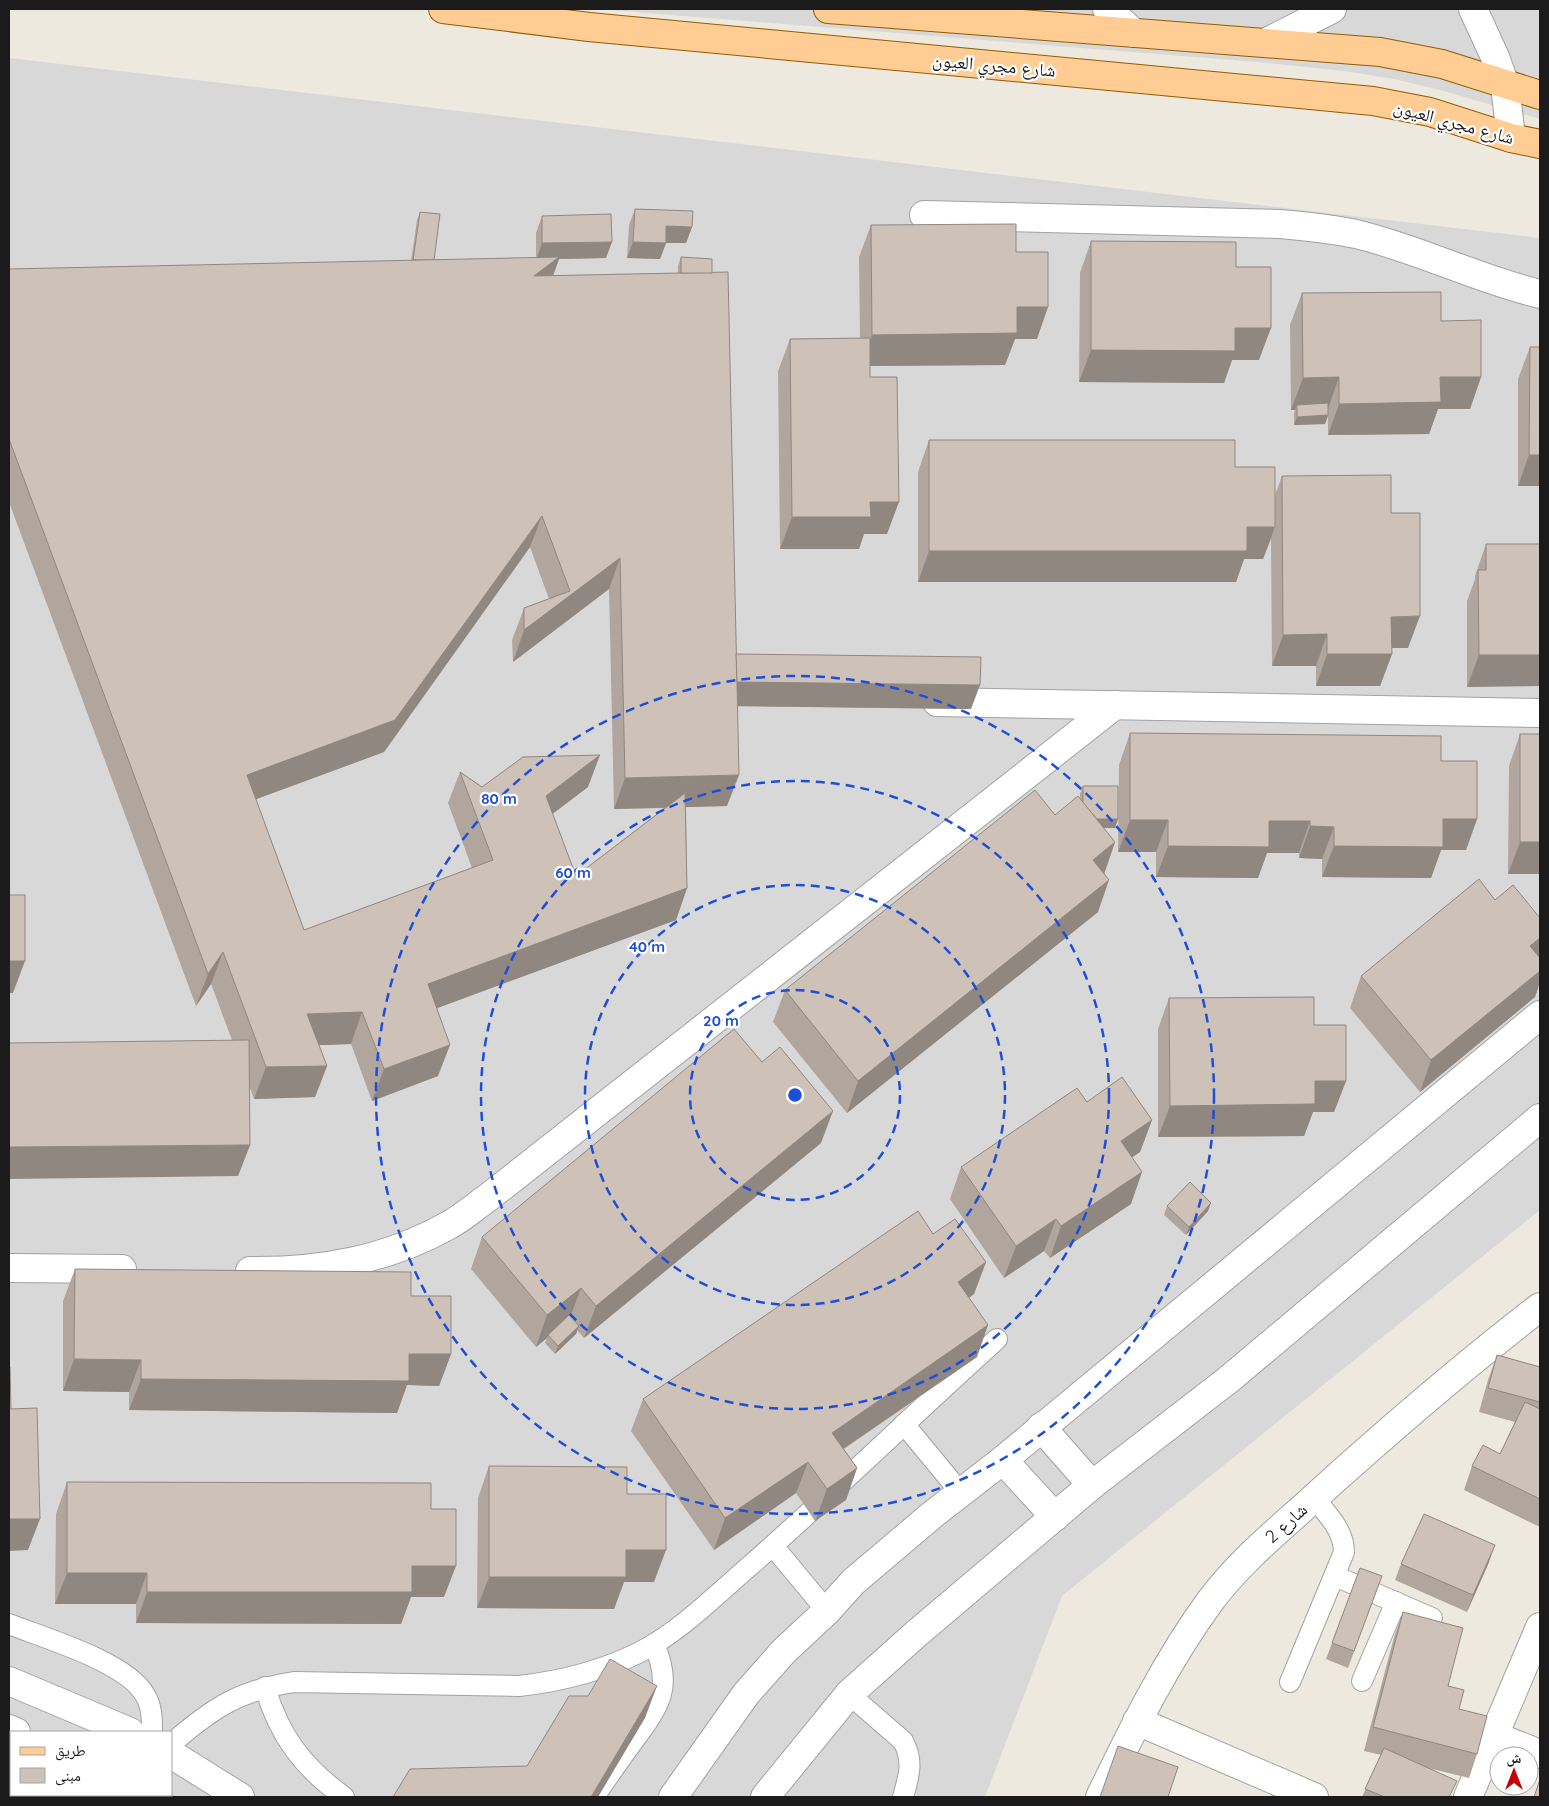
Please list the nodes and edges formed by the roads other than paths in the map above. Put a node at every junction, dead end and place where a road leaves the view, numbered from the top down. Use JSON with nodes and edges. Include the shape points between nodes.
{"nodes":[{"id":1,"x":442,"y":9,"type":"edge"},
{"id":2,"x":828,"y":9,"type":"edge"},
{"id":3,"x":1107,"y":9,"type":"edge"},
{"id":4,"x":1332,"y":9,"type":"edge"},
{"id":5,"x":1473,"y":9,"type":"edge"},
{"id":6,"x":1134,"y":33,"type":"junction"},
{"id":7,"x":1266,"y":43,"type":"junction"},
{"id":8,"x":1505,"y":85,"type":"junction"},
{"id":9,"x":1540,"y":94,"type":"edge"},
{"id":10,"x":1510,"y":138,"type":"junction"},
{"id":11,"x":1540,"y":144,"type":"edge"},
{"id":12,"x":924,"y":215,"type":"dead end"},
{"id":13,"x":1540,"y":294,"type":"edge"},
{"id":14,"x":910,"y":702,"type":"edge"},
{"id":15,"x":1115,"y":705,"type":"junction"},
{"id":16,"x":1540,"y":713,"type":"edge"},
{"id":17,"x":1540,"y":1015,"type":"edge"},
{"id":18,"x":1540,"y":1118,"type":"edge"},
{"id":19,"x":9,"y":1268,"type":"edge"},
{"id":20,"x":147,"y":1270,"type":"edge"},
{"id":21,"x":226,"y":1271,"type":"edge"},
{"id":22,"x":1540,"y":1307,"type":"edge"},
{"id":23,"x":997,"y":1339,"type":"dead end"},
{"id":24,"x":904,"y":1424,"type":"junction"},
{"id":25,"x":1041,"y":1427,"type":"junction"},
{"id":26,"x":1003,"y":1460,"type":"junction"},
{"id":27,"x":1092,"y":1485,"type":"junction"},
{"id":28,"x":960,"y":1492,"type":"junction"},
{"id":29,"x":1314,"y":1498,"type":"junction"},
{"id":30,"x":1055,"y":1517,"type":"junction"},
{"id":31,"x":773,"y":1546,"type":"junction"},
{"id":32,"x":1335,"y":1576,"type":"junction"},
{"id":33,"x":1396,"y":1602,"type":"junction"},
{"id":34,"x":827,"y":1611,"type":"junction"},
{"id":35,"x":1432,"y":1618,"type":"edge"},
{"id":36,"x":9,"y":1624,"type":"edge"},
{"id":37,"x":1538,"y":1636,"type":"edge"},
{"id":38,"x":654,"y":1644,"type":"junction"},
{"id":39,"x":9,"y":1681,"type":"edge"},
{"id":40,"x":1362,"y":1681,"type":"dead end"},
{"id":41,"x":1290,"y":1682,"type":"dead end"},
{"id":42,"x":266,"y":1687,"type":"junction"},
{"id":43,"x":849,"y":1694,"type":"junction"},
{"id":44,"x":1137,"y":1721,"type":"junction"},
{"id":45,"x":128,"y":1731,"type":"edge"},
{"id":46,"x":152,"y":1731,"type":"edge"},
{"id":47,"x":1492,"y":1735,"type":"junction"},
{"id":48,"x":172,"y":1743,"type":"edge"},
{"id":49,"x":1540,"y":1754,"type":"edge"},
{"id":50,"x":172,"y":1755,"type":"edge"},
{"id":51,"x":240,"y":1797,"type":"edge"},
{"id":52,"x":344,"y":1797,"type":"edge"},
{"id":53,"x":594,"y":1797,"type":"edge"},
{"id":54,"x":673,"y":1797,"type":"edge"},
{"id":55,"x":765,"y":1797,"type":"edge"},
{"id":56,"x":903,"y":1797,"type":"edge"},
{"id":57,"x":1100,"y":1797,"type":"edge"},
{"id":58,"x":1314,"y":1797,"type":"edge"},
{"id":59,"x":1468,"y":1797,"type":"edge"}],
"edges":[{"from":1,"to":10,"type":"main road","name":"شارع مجري العيون","via":[[589,27],[1373,101],[1430,112]]},
{"from":2,"to":6,"type":"main road"},
{"from":3,"to":6,"type":"street"},
{"from":4,"to":7,"type":"street"},
{"from":5,"to":8,"type":"street"},
{"from":6,"to":7,"type":"main road"},
{"from":7,"to":8,"type":"main road","via":[[1380,52],[1442,64]]},
{"from":8,"to":9,"type":"main road"},
{"from":8,"to":10,"type":"street"},
{"from":10,"to":11,"type":"main road","name":"شارع مجري العيون"},
{"from":12,"to":13,"type":"street","via":[[1280,224],[1320,228],[1356,234]]},
{"from":14,"to":15,"type":"street"},
{"from":15,"to":16,"type":"street"},
{"from":15,"to":21,"type":"street","via":[[451,1224],[408,1246],[362,1261],[314,1270]]},
{"from":17,"to":25,"type":"street"},
{"from":18,"to":27,"type":"street","via":[[1228,1380]]},
{"from":19,"to":20,"type":"street"},
{"from":22,"to":29,"type":"street","name":"شارع 2","via":[[1475,1357]]},
{"from":23,"to":24,"type":"lane"},
{"from":24,"to":28,"type":"lane"},
{"from":24,"to":31,"type":"lane"},
{"from":25,"to":26,"type":"street"},
{"from":25,"to":27,"type":"street"},
{"from":26,"to":28,"type":"street"},
{"from":26,"to":30,"type":"street"},
{"from":27,"to":30,"type":"street"},
{"from":28,"to":34,"type":"street","via":[[853,1582]]},
{"from":29,"to":32,"type":"lane","via":[[1344,1541],[1344,1552]]},
{"from":29,"to":44,"type":"street","name":"شارع 2","via":[[1257,1549],[1212,1599],[1184,1638]]},
{"from":30,"to":43,"type":"street"},
{"from":31,"to":34,"type":"lane"},
{"from":31,"to":38,"type":"lane","via":[[678,1628]]},
{"from":32,"to":33,"type":"lane"},
{"from":32,"to":41,"type":"lane"},
{"from":33,"to":35,"type":"lane"},
{"from":33,"to":40,"type":"lane"},
{"from":34,"to":54,"type":"street","via":[[784,1651],[746,1694]]},
{"from":36,"to":46,"type":"lane","via":[[103,1662],[132,1680],[150,1704]]},
{"from":37,"to":47,"type":"street"},
{"from":38,"to":42,"type":"lane","via":[[590,1673],[519,1686],[294,1682]]},
{"from":38,"to":53,"type":"lane","via":[[663,1670],[657,1709]]},
{"from":39,"to":45,"type":"street"},
{"from":42,"to":48,"type":"lane","via":[[239,1695],[212,1710]]},
{"from":42,"to":52,"type":"lane","via":[[274,1715],[300,1758]]},
{"from":43,"to":55,"type":"street"},
{"from":43,"to":56,"type":"lane","via":[[903,1741],[908,1750],[910,1773]]},
{"from":44,"to":57,"type":"street","name":"شارع 2"},
{"from":44,"to":58,"type":"street"},
{"from":47,"to":49,"type":"street"},
{"from":47,"to":59,"type":"street"},
{"from":50,"to":51,"type":"street"}]}
